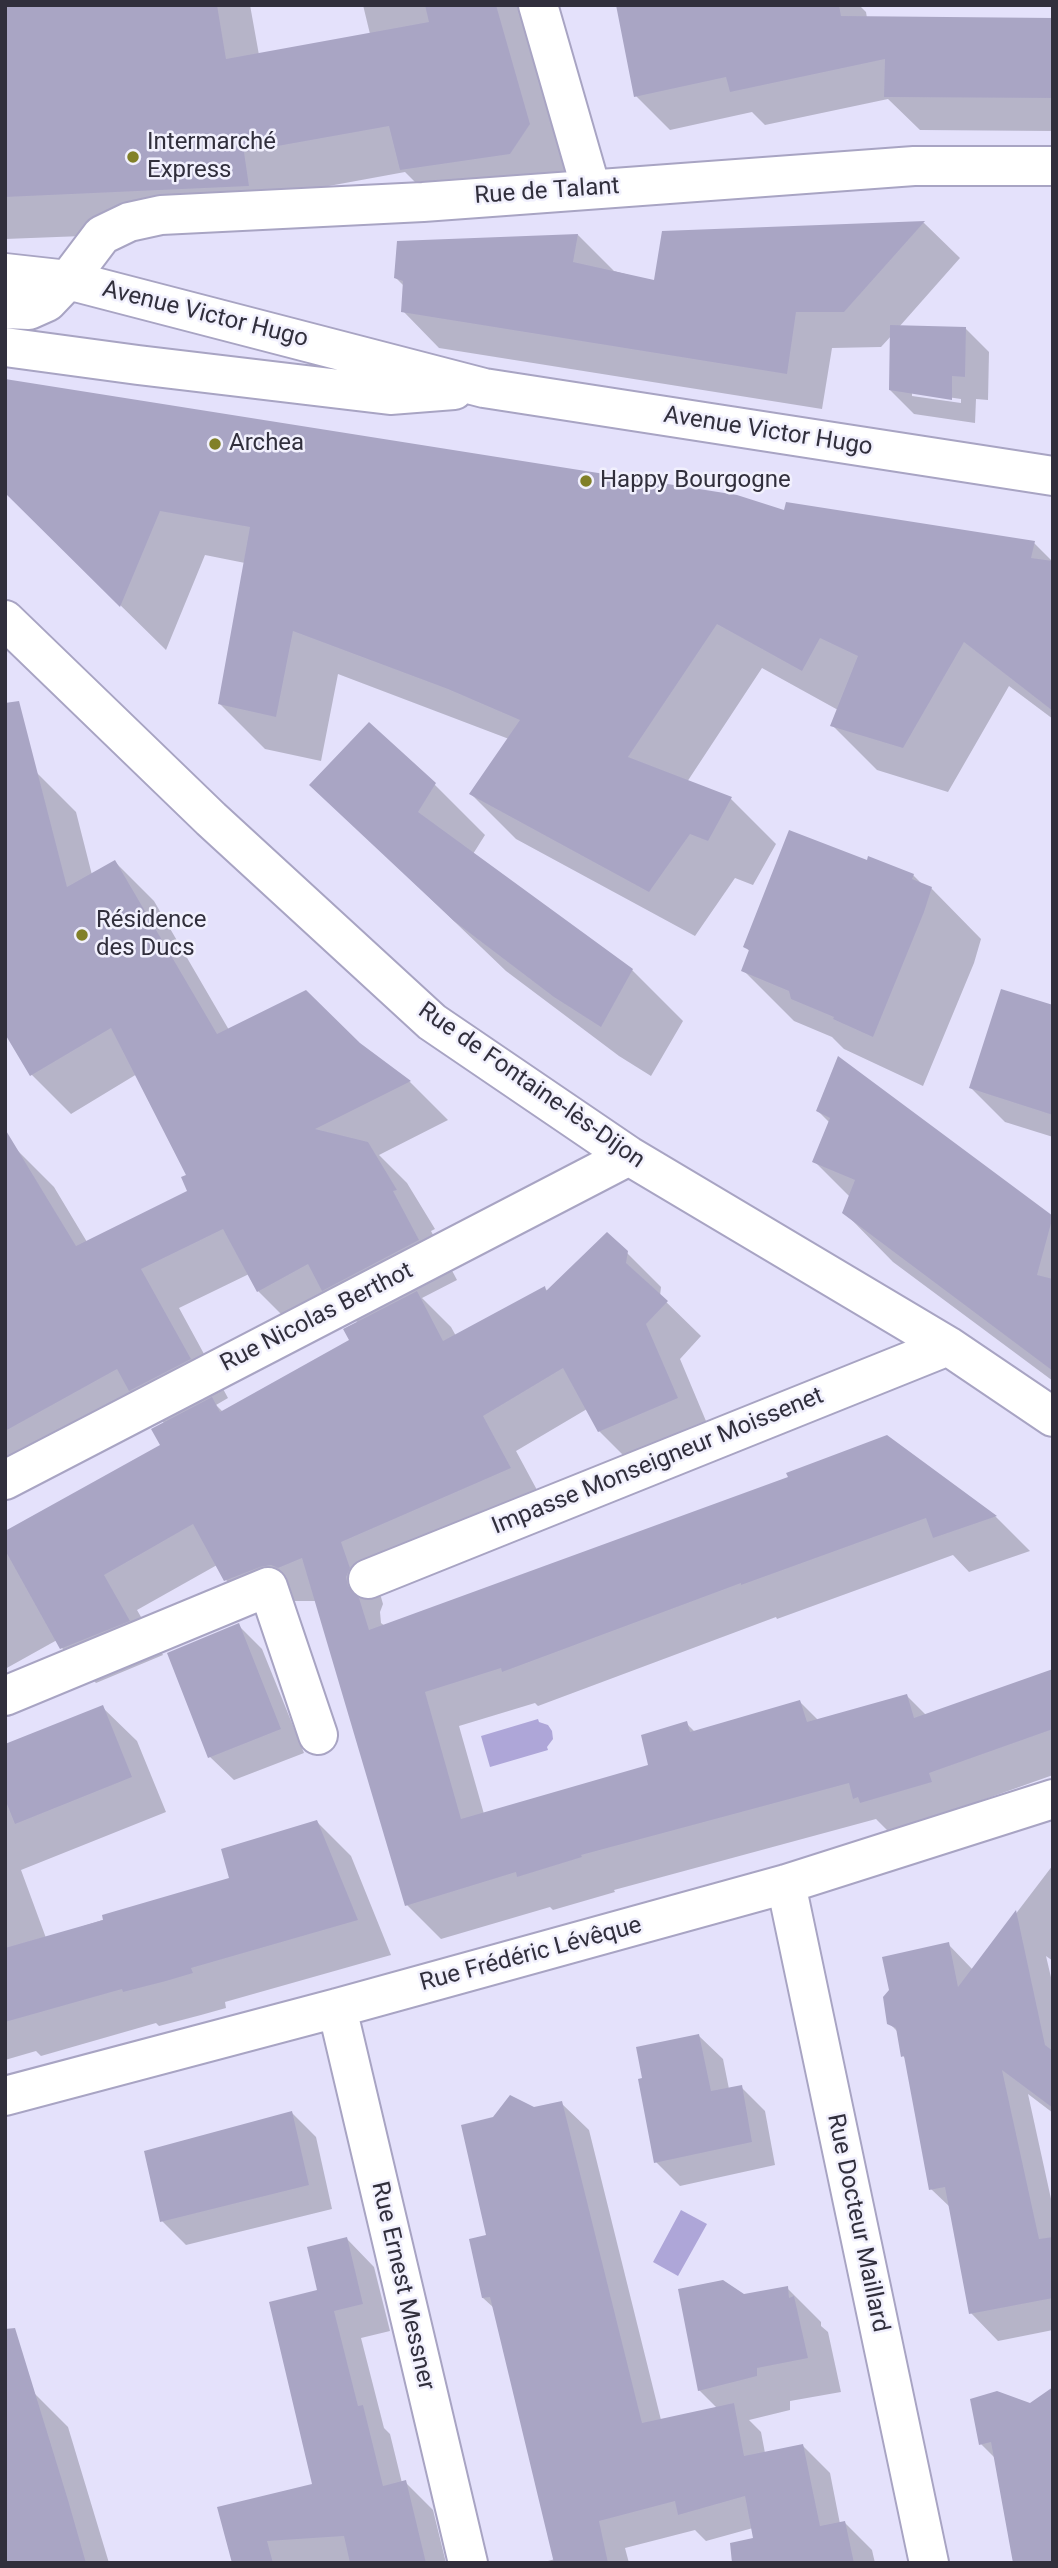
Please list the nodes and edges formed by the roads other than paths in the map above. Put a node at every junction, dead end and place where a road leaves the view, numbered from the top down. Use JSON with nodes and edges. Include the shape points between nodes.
{"nodes":[{"id":1,"x":538,"y":5,"type":"edge"},
{"id":2,"x":1053,"y":166,"type":"edge"},
{"id":3,"x":591,"y":189,"type":"junction"},
{"id":4,"x":5,"y":273,"type":"edge"},
{"id":5,"x":68,"y":280,"type":"junction"},
{"id":6,"x":5,"y":309,"type":"edge"},
{"id":7,"x":5,"y":347,"type":"edge"},
{"id":8,"x":484,"y":388,"type":"junction"},
{"id":9,"x":1053,"y":476,"type":"edge"},
{"id":10,"x":6,"y":621,"type":"edge"},
{"id":11,"x":629,"y":1156,"type":"junction"},
{"id":12,"x":948,"y":1346,"type":"junction"},
{"id":13,"x":1053,"y":1417,"type":"edge"},
{"id":14,"x":5,"y":1480,"type":"edge"},
{"id":15,"x":368,"y":1579,"type":"dead end"},
{"id":16,"x":5,"y":1696,"type":"edge"},
{"id":17,"x":318,"y":1735,"type":"dead end"},
{"id":18,"x":1053,"y":1799,"type":"edge"},
{"id":19,"x":786,"y":1884,"type":"junction"},
{"id":20,"x":337,"y":2008,"type":"junction"},
{"id":21,"x":5,"y":2096,"type":"edge"},
{"id":22,"x":468,"y":2563,"type":"edge"},
{"id":23,"x":929,"y":2563,"type":"edge"}],
"edges":[{"from":1,"to":3,"type":"street"},
{"from":2,"to":3,"type":"street","name":"Rue de Talant","via":[[915,166]]},
{"from":3,"to":5,"type":"street","name":"Rue de Talant","via":[[161,215],[129,222],[103,235]]},
{"from":4,"to":5,"type":"street","name":"Avenue Victor Hugo"},
{"from":5,"to":6,"type":"street","name":"Rue de Talant","via":[[47,302],[29,310]]},
{"from":5,"to":8,"type":"street","name":"Avenue Victor Hugo"},
{"from":7,"to":8,"type":"street","name":"Avenue Victor Hugo","via":[[390,395]]},
{"from":8,"to":9,"type":"street","name":"Avenue Victor Hugo"},
{"from":10,"to":11,"type":"street","name":"Rue de Fontaine-lès-Dijon","via":[[432,1022]]},
{"from":11,"to":12,"type":"street","name":"Rue de Fontaine-lès-Dijon"},
{"from":11,"to":14,"type":"street","name":"Rue Nicolas Berthot"},
{"from":12,"to":13,"type":"street","name":"Rue de Fontaine-lès-Dijon"},
{"from":12,"to":15,"type":"street","name":"Impasse Monseigneur Moissenet"},
{"from":16,"to":17,"type":"street","via":[[268,1587]]},
{"from":18,"to":19,"type":"street","name":"Rue Frédéric Lévêque"},
{"from":19,"to":20,"type":"street","name":"Rue Frédéric Lévêque"},
{"from":19,"to":23,"type":"street","name":"Rue Docteur Maillard"},
{"from":20,"to":21,"type":"street","name":"Rue Frédéric Lévêque"},
{"from":20,"to":22,"type":"street","name":"Rue Ernest Messner"}]}
